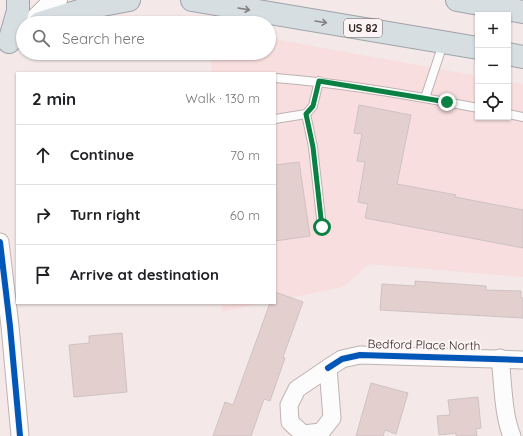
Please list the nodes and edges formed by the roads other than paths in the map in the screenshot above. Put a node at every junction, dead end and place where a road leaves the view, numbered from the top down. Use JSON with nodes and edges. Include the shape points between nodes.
{"nodes":[{"id":1,"x":18,"y":0,"type":"edge"},
{"id":2,"x":56,"y":0,"type":"edge"},
{"id":3,"x":129,"y":0,"type":"edge"},
{"id":4,"x":192,"y":0,"type":"edge"},
{"id":5,"x":457,"y":0,"type":"edge"},
{"id":6,"x":523,"y":12,"type":"edge"},
{"id":7,"x":17,"y":16,"type":"edge"},
{"id":8,"x":40,"y":16,"type":"edge"},
{"id":9,"x":63,"y":16,"type":"edge"},
{"id":10,"x":16,"y":20,"type":"edge"},
{"id":11,"x":11,"y":41,"type":"edge"},
{"id":12,"x":444,"y":42,"type":"junction"},
{"id":13,"x":475,"y":47,"type":"edge"},
{"id":14,"x":511,"y":54,"type":"edge"},
{"id":15,"x":523,"y":56,"type":"edge"},
{"id":16,"x":276,"y":78,"type":"edge"},
{"id":17,"x":319,"y":81,"type":"junction"},
{"id":18,"x":425,"y":98,"type":"junction"},
{"id":19,"x":475,"y":107,"type":"edge"},
{"id":20,"x":306,"y":114,"type":"junction"},
{"id":21,"x":511,"y":115,"type":"edge"},
{"id":22,"x":523,"y":117,"type":"edge"},
{"id":23,"x":276,"y":119,"type":"edge"},
{"id":24,"x":322,"y":227,"type":"dead end"},
{"id":25,"x":0,"y":242,"type":"edge"},
{"id":26,"x":500,"y":358,"type":"junction"},
{"id":27,"x":523,"y":360,"type":"edge"},
{"id":28,"x":328,"y":368,"type":"dead end"},
{"id":29,"x":20,"y":436,"type":"edge"},
{"id":30,"x":512,"y":436,"type":"edge"}],
"edges":[{"from":1,"to":7,"type":"highway"},
{"from":2,"to":8,"type":"main road"},
{"from":3,"to":9,"type":"highway"},
{"from":4,"to":12,"type":"highway","number":"US 82","one_way":true},
{"from":5,"to":6,"type":"highway"},
{"from":10,"to":11,"type":"highway"},
{"from":12,"to":13,"type":"highway","number":"US 82"},
{"from":12,"to":18,"type":"lane"},
{"from":14,"to":15,"type":"highway"},
{"from":16,"to":17,"type":"lane"},
{"from":17,"to":18,"type":"lane"},
{"from":17,"to":20,"type":"lane","via":[[313,106]]},
{"from":18,"to":19,"type":"lane"},
{"from":20,"to":23,"type":"lane"},
{"from":20,"to":24,"type":"lane","via":[[313,147]]},
{"from":21,"to":22,"type":"lane"},
{"from":25,"to":29,"type":"street"},
{"from":26,"to":27,"type":"street","name":"Bedford Place North"},
{"from":26,"to":28,"type":"street","name":"Bedford Place North","via":[[360,355],[342,359]]},
{"from":26,"to":30,"type":"street","via":[[506,412]]}]}
